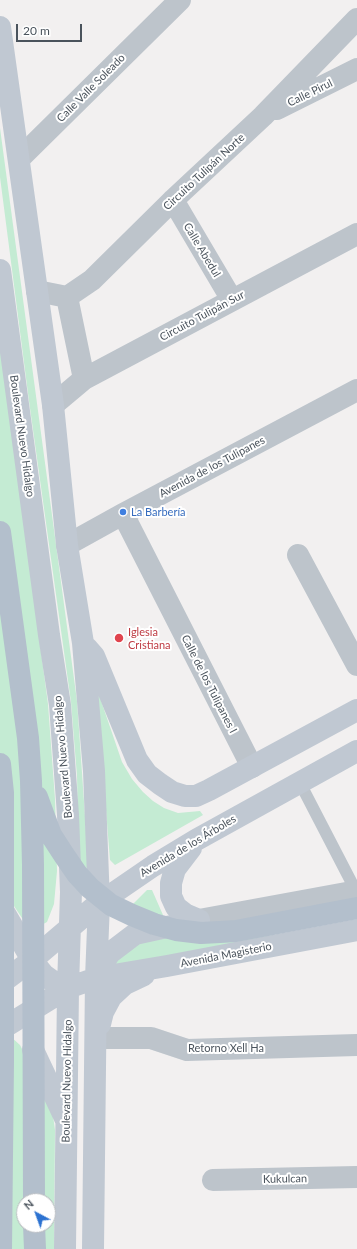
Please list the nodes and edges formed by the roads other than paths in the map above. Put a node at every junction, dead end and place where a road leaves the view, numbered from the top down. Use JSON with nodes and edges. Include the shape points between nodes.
{"nodes":[{"id":1,"x":180,"y":0,"type":"edge"},
{"id":2,"x":357,"y":19,"type":"edge"},
{"id":3,"x":0,"y":27,"type":"edge"},
{"id":4,"x":357,"y":69,"type":"edge"},
{"id":5,"x":263,"y":116,"type":"junction"},
{"id":6,"x":18,"y":159,"type":"junction"},
{"id":7,"x":172,"y":200,"type":"junction"},
{"id":8,"x":357,"y":234,"type":"edge"},
{"id":9,"x":0,"y":270,"type":"edge"},
{"id":10,"x":37,"y":291,"type":"junction"},
{"id":11,"x":67,"y":297,"type":"junction"},
{"id":12,"x":232,"y":300,"type":"junction"},
{"id":13,"x":84,"y":379,"type":"junction"},
{"id":14,"x":357,"y":390,"type":"edge"},
{"id":15,"x":53,"y":405,"type":"junction"},
{"id":16,"x":123,"y":514,"type":"junction"},
{"id":17,"x":0,"y":532,"type":"edge"},
{"id":18,"x":67,"y":545,"type":"junction"},
{"id":19,"x":298,"y":555,"type":"dead end"},
{"id":20,"x":83,"y":643,"type":"junction"},
{"id":21,"x":357,"y":665,"type":"edge"},
{"id":22,"x":357,"y":710,"type":"edge"},
{"id":23,"x":357,"y":751,"type":"edge"},
{"id":24,"x":0,"y":764,"type":"edge"},
{"id":25,"x":252,"y":768,"type":"junction"},
{"id":26,"x":31,"y":781,"type":"junction"},
{"id":27,"x":300,"y":783,"type":"junction"},
{"id":28,"x":196,"y":840,"type":"junction"},
{"id":29,"x":357,"y":897,"type":"edge"},
{"id":30,"x":99,"y":903,"type":"junction"},
{"id":31,"x":0,"y":905,"type":"edge"},
{"id":32,"x":199,"y":920,"type":"junction"},
{"id":33,"x":70,"y":928,"type":"junction"},
{"id":34,"x":357,"y":930,"type":"edge"},
{"id":35,"x":32,"y":960,"type":"junction"},
{"id":36,"x":167,"y":966,"type":"junction"},
{"id":37,"x":96,"y":978,"type":"junction"},
{"id":38,"x":0,"y":984,"type":"edge"},
{"id":39,"x":68,"y":988,"type":"junction"},
{"id":40,"x":5,"y":1019,"type":"edge"},
{"id":41,"x":96,"y":1038,"type":"junction"},
{"id":42,"x":357,"y":1045,"type":"edge"},
{"id":43,"x":95,"y":1108,"type":"junction"},
{"id":44,"x":67,"y":1123,"type":"junction"},
{"id":45,"x":357,"y":1177,"type":"edge"},
{"id":46,"x":213,"y":1180,"type":"dead end"},
{"id":47,"x":34,"y":1193,"type":"edge"},
{"id":48,"x":34,"y":1233,"type":"edge"},
{"id":49,"x":0,"y":1249,"type":"edge"},
{"id":50,"x":34,"y":1249,"type":"edge"},
{"id":51,"x":65,"y":1249,"type":"edge"},
{"id":52,"x":93,"y":1249,"type":"edge"}],
"edges":[{"from":1,"to":6,"type":"street","name":"Calle Valle Soleado"},
{"from":2,"to":5,"type":"street","name":"Circuito Tulipán Norte"},
{"from":3,"to":6,"type":"main road"},
{"from":4,"to":5,"type":"street","name":"Calle Pirul"},
{"from":5,"to":7,"type":"street","name":"Circuito Tulipán Norte"},
{"from":6,"to":10,"type":"main road"},
{"from":7,"to":11,"type":"street","name":"Circuito Tulipán Norte","via":[[92,280]]},
{"from":7,"to":12,"type":"street","name":"Calle Abedul"},
{"from":8,"to":12,"type":"street","name":"Circuito Tulipán Sur"},
{"from":9,"to":33,"type":"main road","name":"Boulevard Nuevo Hidalgo","via":[[60,705],[68,815]]},
{"from":10,"to":11,"type":"street"},
{"from":10,"to":15,"type":"main road"},
{"from":11,"to":13,"type":"street"},
{"from":12,"to":13,"type":"street","name":"Circuito Tulipán Sur"},
{"from":13,"to":15,"type":"street","name":"Circuito Tulipán Sur"},
{"from":14,"to":16,"type":"street","name":"Avenida de los Tulipanes"},
{"from":15,"to":18,"type":"main road"},
{"from":16,"to":18,"type":"street","name":"Avenida de los Tulipanes"},
{"from":16,"to":25,"type":"street","name":"Calle de los Tulipanes I"},
{"from":17,"to":26,"type":"main road","bridge":true,"via":[[28,738]]},
{"from":18,"to":20,"type":"main road"},
{"from":19,"to":21,"type":"street"},
{"from":20,"to":25,"type":"main road","via":[[94,656],[137,760],[160,784],[172,792],[196,796]]},
{"from":20,"to":30,"type":"main road","via":[[94,771]]},
{"from":22,"to":25,"type":"main road"},
{"from":23,"to":27,"type":"main road","name":"Avenida de los Árboles"},
{"from":24,"to":49,"type":"main road","bridge":true,"via":[[3,794],[3,1062]]},
{"from":26,"to":29,"type":"main road","bridge":true,"via":[[51,835],[77,874],[111,905],[132,915],[176,930],[200,933],[236,931]]},
{"from":26,"to":47,"type":"main road","bridge":true},
{"from":27,"to":28,"type":"main road","name":"Avenida de los Árboles"},
{"from":27,"to":29,"type":"lane"},
{"from":28,"to":30,"type":"main road","name":"Avenida de los Árboles"},
{"from":28,"to":32,"type":"main road","via":[[175,870],[171,896],[176,907]]},
{"from":29,"to":32,"type":"street"},
{"from":30,"to":33,"type":"main road","name":"Avenida de los Árboles"},
{"from":30,"to":37,"type":"main road"},
{"from":31,"to":35,"type":"main road"},
{"from":32,"to":37,"type":"main road","via":[[135,934],[110,953]]},
{"from":33,"to":35,"type":"main road","name":"Avenida de los Árboles"},
{"from":33,"to":39,"type":"main road","name":"Boulevard Nuevo Hidalgo"},
{"from":34,"to":36,"type":"main road","name":"Avenida Magisterio"},
{"from":35,"to":38,"type":"main road","name":"Avenida de los Árboles"},
{"from":35,"to":39,"type":"main road","via":[[44,975]]},
{"from":36,"to":37,"type":"main road","name":"Avenida Magisterio"},
{"from":36,"to":41,"type":"main road","via":[[125,984],[111,996],[103,1012]]},
{"from":37,"to":39,"type":"main road","name":"Avenida Magisterio"},
{"from":37,"to":41,"type":"main road"},
{"from":39,"to":40,"type":"main road","name":"Avenida Magisterio"},
{"from":39,"to":43,"type":"main road"},
{"from":39,"to":44,"type":"main road","name":"Boulevard Nuevo Hidalgo"},
{"from":40,"to":44,"type":"main road","via":[[25,1034]]},
{"from":41,"to":42,"type":"street","name":"Retorno Xell Ha","via":[[151,1038],[187,1050]]},
{"from":41,"to":43,"type":"main road"},
{"from":43,"to":52,"type":"main road"},
{"from":44,"to":51,"type":"main road","name":"Boulevard Nuevo Hidalgo"},
{"from":45,"to":46,"type":"street","name":"Kukulcan"},
{"from":48,"to":50,"type":"main road"}]}
